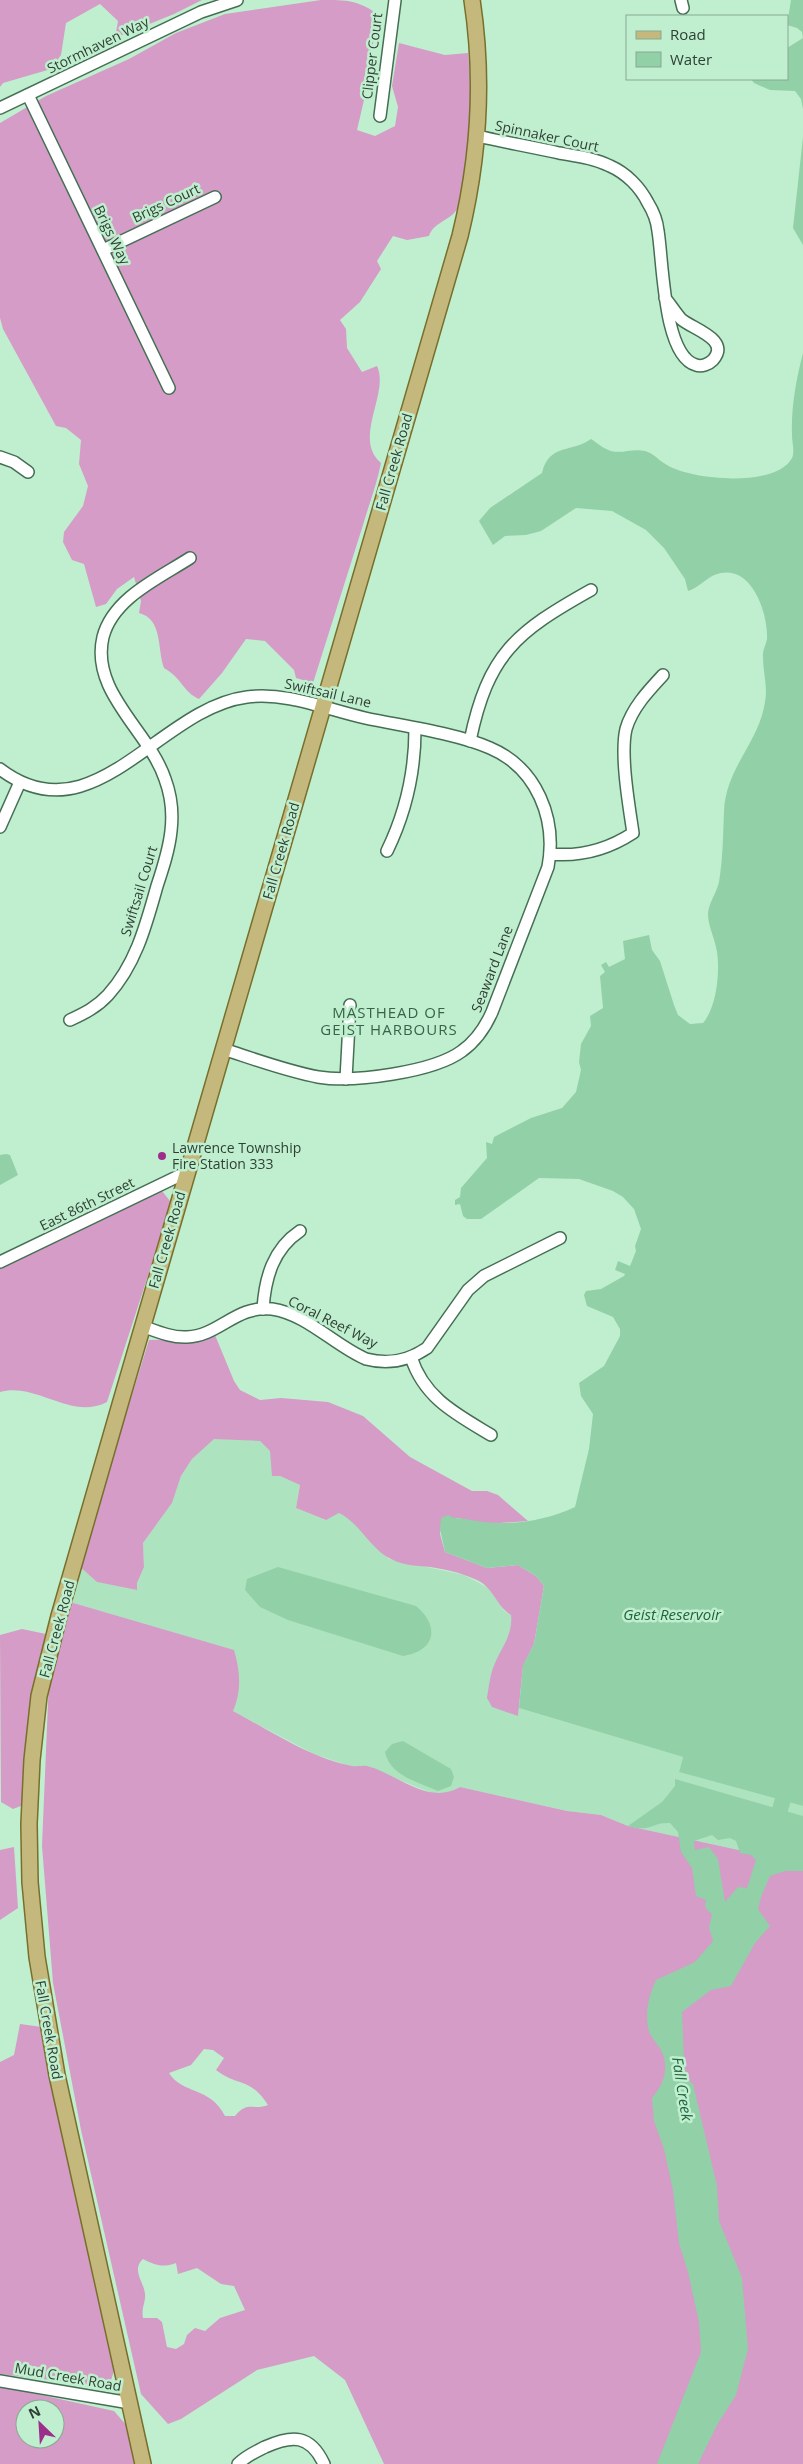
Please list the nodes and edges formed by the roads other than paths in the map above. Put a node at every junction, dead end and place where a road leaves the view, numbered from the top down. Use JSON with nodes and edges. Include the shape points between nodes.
{"nodes":[{"id":1,"x":237,"y":0,"type":"edge"},
{"id":2,"x":395,"y":0,"type":"edge"},
{"id":3,"x":472,"y":0,"type":"edge"},
{"id":4,"x":28,"y":95,"type":"junction"},
{"id":5,"x":0,"y":108,"type":"edge"},
{"id":6,"x":380,"y":116,"type":"dead end"},
{"id":7,"x":477,"y":136,"type":"junction"},
{"id":8,"x":214,"y":197,"type":"dead end"},
{"id":9,"x":102,"y":250,"type":"junction"},
{"id":10,"x":665,"y":298,"type":"junction"},
{"id":11,"x":169,"y":388,"type":"dead end"},
{"id":12,"x":0,"y":457,"type":"edge"},
{"id":13,"x":28,"y":472,"type":"dead end"},
{"id":14,"x":190,"y":558,"type":"dead end"},
{"id":15,"x":591,"y":590,"type":"dead end"},
{"id":16,"x":663,"y":675,"type":"dead end"},
{"id":17,"x":323,"y":706,"type":"junction"},
{"id":18,"x":415,"y":729,"type":"junction"},
{"id":19,"x":470,"y":741,"type":"junction"},
{"id":20,"x":149,"y":746,"type":"junction"},
{"id":21,"x":0,"y":769,"type":"edge"},
{"id":22,"x":20,"y":782,"type":"junction"},
{"id":23,"x":0,"y":827,"type":"edge"},
{"id":24,"x":387,"y":851,"type":"dead end"},
{"id":25,"x":550,"y":854,"type":"junction"},
{"id":26,"x":350,"y":1005,"type":"dead end"},
{"id":27,"x":70,"y":1020,"type":"dead end"},
{"id":28,"x":223,"y":1049,"type":"junction"},
{"id":29,"x":346,"y":1078,"type":"junction"},
{"id":30,"x":187,"y":1172,"type":"junction"},
{"id":31,"x":300,"y":1231,"type":"dead end"},
{"id":32,"x":560,"y":1238,"type":"dead end"},
{"id":33,"x":0,"y":1262,"type":"edge"},
{"id":34,"x":263,"y":1309,"type":"junction"},
{"id":35,"x":142,"y":1326,"type":"junction"},
{"id":36,"x":411,"y":1357,"type":"junction"},
{"id":37,"x":491,"y":1435,"type":"dead end"},
{"id":38,"x":0,"y":2381,"type":"edge"},
{"id":39,"x":130,"y":2403,"type":"junction"},
{"id":40,"x":143,"y":2464,"type":"edge"},
{"id":41,"x":238,"y":2464,"type":"edge"},
{"id":42,"x":324,"y":2464,"type":"edge"}],
"edges":[{"from":1,"to":4,"type":"street","name":"Stormhaven Way","via":[[201,12]]},
{"from":2,"to":6,"type":"street","name":"Clipper Court"},
{"from":3,"to":7,"type":"main road","name":"Fall Creek Road","via":[[478,51]]},
{"from":4,"to":5,"type":"street","name":"Stormhaven Way"},
{"from":4,"to":9,"type":"street","name":"Brigs Way"},
{"from":7,"to":10,"type":"street","name":"Spinnaker Court","via":[[597,160],[630,180],[644,197],[656,221]]},
{"from":7,"to":17,"type":"main road","name":"Fall Creek Road","via":[[471,185],[458,242]]},
{"from":8,"to":9,"type":"street","name":"Brigs Court"},
{"from":9,"to":11,"type":"street","name":"Brigs Way"},
{"from":10,"to":10,"type":"street","name":"Spinnaker Court","via":[[679,351],[698,366],[714,359],[716,342],[681,318]]},
{"from":12,"to":13,"type":"street"},
{"from":14,"to":20,"type":"street","name":"Swiftsail Court","via":[[128,599],[113,615],[104,634],[102,661],[107,682]]},
{"from":15,"to":19,"type":"street","via":[[541,619],[509,648],[484,688]]},
{"from":16,"to":25,"type":"street","via":[[641,700],[626,729],[625,767],[633,833],[590,853]]},
{"from":17,"to":18,"type":"street","name":"Swiftsail Lane"},
{"from":17,"to":20,"type":"street","name":"Swiftsail Lane","via":[[286,697],[237,699],[201,713]]},
{"from":17,"to":28,"type":"main road","name":"Fall Creek Road"},
{"from":18,"to":19,"type":"street","name":"Swiftsail Lane"},
{"from":18,"to":24,"type":"street","via":[[408,794]]},
{"from":19,"to":25,"type":"street","name":"Swiftsail Lane","via":[[509,759],[533,784],[547,816]]},
{"from":20,"to":22,"type":"street","name":"Swiftsail Lane","via":[[98,781],[77,788],[46,789]]},
{"from":20,"to":27,"type":"street","name":"Swiftsail Court","via":[[162,770],[170,799],[168,850],[144,932],[130,963],[108,995],[92,1010]]},
{"from":21,"to":22,"type":"street","name":"Swiftsail Lane"},
{"from":22,"to":23,"type":"street"},
{"from":25,"to":29,"type":"street","name":"Seaward Lane","via":[[545,876],[492,1012],[474,1042],[444,1060],[373,1078]]},
{"from":26,"to":29,"type":"street"},
{"from":28,"to":29,"type":"street","name":"Seaward Lane","via":[[306,1074]]},
{"from":28,"to":30,"type":"main road","name":"Fall Creek Road"},
{"from":30,"to":33,"type":"street","name":"East 86th Street"},
{"from":30,"to":35,"type":"main road","name":"Fall Creek Road"},
{"from":31,"to":34,"type":"street","via":[[284,1245],[274,1260],[267,1275]]},
{"from":32,"to":36,"type":"street","name":"Coral Reef Way","via":[[484,1276],[468,1290],[427,1348]]},
{"from":34,"to":35,"type":"street","name":"Coral Reef Way","via":[[245,1311],[211,1331],[194,1336],[177,1337]]},
{"from":34,"to":36,"type":"street","name":"Coral Reef Way","via":[[295,1317],[366,1359],[394,1362]]},
{"from":35,"to":39,"type":"main road","name":"Fall Creek Road","via":[[39,1696],[29,1824],[32,1911],[42,1992],[57,2075]]},
{"from":36,"to":37,"type":"street","via":[[419,1377],[435,1399]]},
{"from":38,"to":39,"type":"street","name":"Mud Creek Road"},
{"from":39,"to":40,"type":"main road","name":"Fall Creek Road"},
{"from":41,"to":42,"type":"street","via":[[250,2454],[287,2438],[300,2439],[312,2446]]}]}
